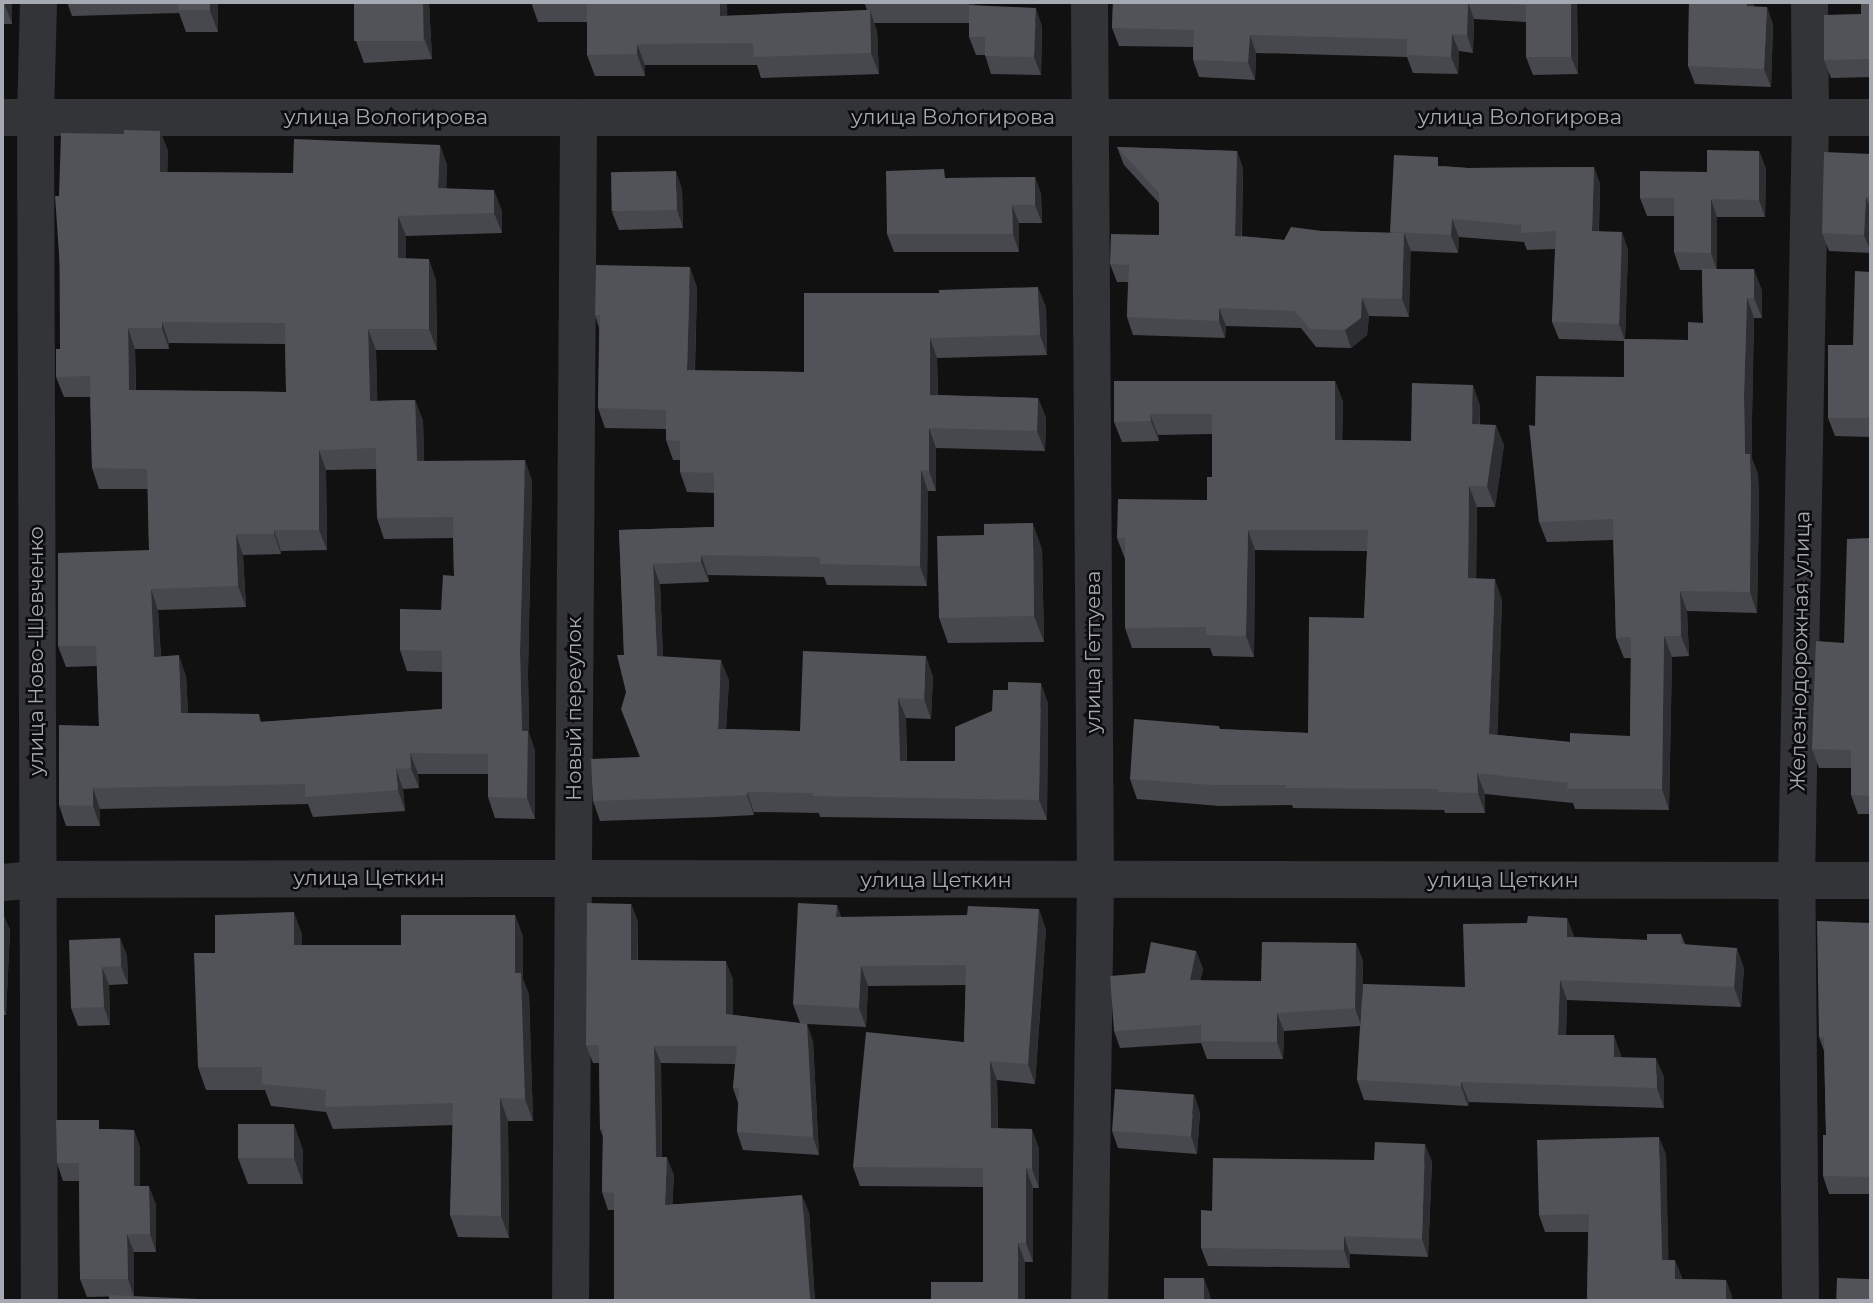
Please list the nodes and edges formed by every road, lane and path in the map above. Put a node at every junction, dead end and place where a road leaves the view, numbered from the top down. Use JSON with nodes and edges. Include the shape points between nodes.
{"nodes":[{"id":1,"x":38,"y":2,"type":"edge"},
{"id":2,"x":1089,"y":2,"type":"edge"},
{"id":3,"x":1809,"y":2,"type":"edge"},
{"id":4,"x":19,"y":117,"type":"edge"},
{"id":5,"x":578,"y":117,"type":"junction"},
{"id":6,"x":1089,"y":117,"type":"junction"},
{"id":7,"x":1810,"y":117,"type":"junction"},
{"id":8,"x":1871,"y":117,"type":"edge"},
{"id":9,"x":573,"y":878,"type":"junction"},
{"id":10,"x":19,"y":880,"type":"edge"},
{"id":11,"x":1095,"y":880,"type":"junction"},
{"id":12,"x":1796,"y":880,"type":"junction"},
{"id":13,"x":1871,"y":880,"type":"edge"},
{"id":14,"x":38,"y":1301,"type":"edge"},
{"id":15,"x":570,"y":1301,"type":"edge"},
{"id":16,"x":1089,"y":1301,"type":"edge"},
{"id":17,"x":1800,"y":1301,"type":"edge"}],
"edges":[{"from":1,"to":4,"type":"street","name":"улица Ново-Шевченко"},
{"from":2,"to":6,"type":"street","name":"улица Геттуева"},
{"from":3,"to":7,"type":"street","name":"Железнодорожная улица"},
{"from":4,"to":5,"type":"street","name":"улица Вологирова"},
{"from":4,"to":10,"type":"street","name":"улица Ново-Шевченко"},
{"from":5,"to":6,"type":"street","name":"улица Вологирова"},
{"from":5,"to":9,"type":"street","name":"Новый переулок"},
{"from":6,"to":7,"type":"street","name":"улица Вологирова"},
{"from":6,"to":11,"type":"street","name":"улица Геттуева"},
{"from":7,"to":8,"type":"street","name":"улица Вологирова"},
{"from":7,"to":12,"type":"street","name":"Железнодорожная улица"},
{"from":9,"to":10,"type":"street","name":"улица Цеткин"},
{"from":9,"to":11,"type":"street","name":"улица Цеткин"},
{"from":9,"to":15,"type":"street","name":"Новый переулок"},
{"from":10,"to":14,"type":"street","name":"улица Ново-Шевченко"},
{"from":11,"to":12,"type":"street","name":"улица Цеткин"},
{"from":11,"to":16,"type":"street","name":"улица Геттуева"},
{"from":12,"to":13,"type":"street","name":"улица Цеткин"},
{"from":12,"to":17,"type":"street","name":"Железнодорожная улица"}]}
